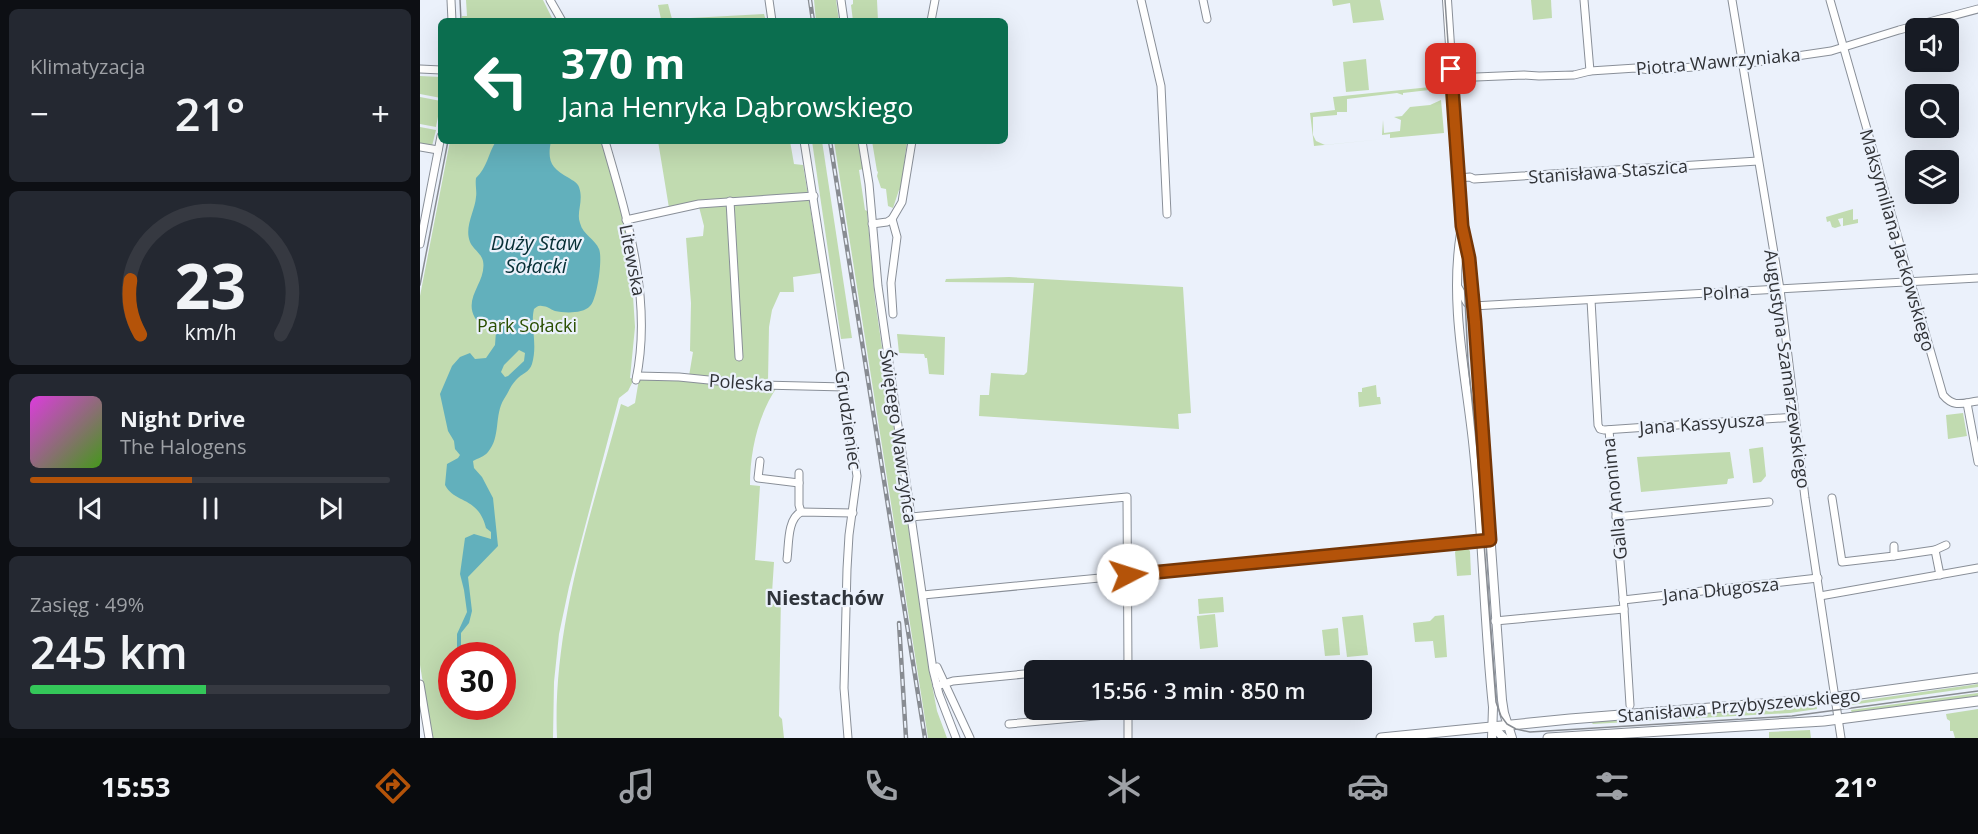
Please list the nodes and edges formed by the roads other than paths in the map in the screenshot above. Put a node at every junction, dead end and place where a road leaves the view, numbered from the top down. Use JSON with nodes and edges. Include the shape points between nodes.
{"nodes":[{"id":1,"x":451,"y":0,"type":"edge"},
{"id":2,"x":550,"y":0,"type":"edge"},
{"id":3,"x":769,"y":0,"type":"edge"},
{"id":4,"x":841,"y":0,"type":"edge"},
{"id":5,"x":935,"y":0,"type":"edge"},
{"id":6,"x":1141,"y":0,"type":"edge"},
{"id":7,"x":1203,"y":0,"type":"edge"},
{"id":8,"x":1447,"y":0,"type":"edge"},
{"id":9,"x":1584,"y":0,"type":"edge"},
{"id":10,"x":1732,"y":0,"type":"edge"},
{"id":11,"x":1830,"y":0,"type":"edge"},
{"id":12,"x":1978,"y":9,"type":"edge"},
{"id":13,"x":452,"y":18,"type":"edge"},
{"id":14,"x":560,"y":18,"type":"edge"},
{"id":15,"x":772,"y":18,"type":"edge"},
{"id":16,"x":844,"y":18,"type":"edge"},
{"id":17,"x":932,"y":18,"type":"edge"},
{"id":18,"x":1207,"y":19,"type":"dead end"},
{"id":19,"x":1843,"y":47,"type":"junction"},
{"id":20,"x":1742,"y":63,"type":"junction"},
{"id":21,"x":420,"y":69,"type":"edge"},
{"id":22,"x":438,"y":70,"type":"edge"},
{"id":23,"x":1590,"y":71,"type":"junction"},
{"id":24,"x":1452,"y":78,"type":"junction"},
{"id":25,"x":439,"y":144,"type":"edge"},
{"id":26,"x":606,"y":144,"type":"edge"},
{"id":27,"x":805,"y":144,"type":"edge"},
{"id":28,"x":862,"y":144,"type":"edge"},
{"id":29,"x":912,"y":144,"type":"edge"},
{"id":30,"x":420,"y":147,"type":"edge"},
{"id":31,"x":438,"y":150,"type":"junction"},
{"id":32,"x":1758,"y":161,"type":"junction"},
{"id":33,"x":1459,"y":178,"type":"junction"},
{"id":34,"x":814,"y":196,"type":"junction"},
{"id":35,"x":730,"y":201,"type":"junction"},
{"id":36,"x":1167,"y":214,"type":"dead end"},
{"id":37,"x":892,"y":219,"type":"junction"},
{"id":38,"x":626,"y":220,"type":"junction"},
{"id":39,"x":872,"y":224,"type":"junction"},
{"id":40,"x":1462,"y":226,"type":"junction"},
{"id":41,"x":420,"y":244,"type":"edge"},
{"id":42,"x":1978,"y":278,"type":"edge"},
{"id":43,"x":1910,"y":282,"type":"junction"},
{"id":44,"x":1458,"y":287,"type":"junction"},
{"id":45,"x":1780,"y":289,"type":"junction"},
{"id":46,"x":1591,"y":300,"type":"junction"},
{"id":47,"x":1473,"y":306,"type":"junction"},
{"id":48,"x":893,"y":314,"type":"dead end"},
{"id":49,"x":1459,"y":319,"type":"junction"},
{"id":50,"x":739,"y":357,"type":"dead end"},
{"id":51,"x":636,"y":378,"type":"joint"},
{"id":52,"x":844,"y":387,"type":"junction"},
{"id":53,"x":1978,"y":401,"type":"edge"},
{"id":54,"x":1967,"y":403,"type":"junction"},
{"id":55,"x":1796,"y":417,"type":"junction"},
{"id":56,"x":1609,"y":430,"type":"junction"},
{"id":57,"x":760,"y":461,"type":"dead end"},
{"id":58,"x":1978,"y":462,"type":"edge"},
{"id":59,"x":799,"y":473,"type":"dead end"},
{"id":60,"x":799,"y":483,"type":"junction"},
{"id":61,"x":1832,"y":498,"type":"dead end"},
{"id":62,"x":1769,"y":502,"type":"dead end"},
{"id":63,"x":801,"y":512,"type":"junction"},
{"id":64,"x":852,"y":513,"type":"junction"},
{"id":65,"x":911,"y":517,"type":"junction"},
{"id":66,"x":1616,"y":517,"type":"junction"},
{"id":67,"x":1485,"y":540,"type":"junction"},
{"id":68,"x":1946,"y":545,"type":"dead end"},
{"id":69,"x":1894,"y":546,"type":"dead end"},
{"id":70,"x":1935,"y":550,"type":"junction"},
{"id":71,"x":1894,"y":556,"type":"junction"},
{"id":72,"x":787,"y":559,"type":"dead end"},
{"id":73,"x":1978,"y":568,"type":"edge"},
{"id":74,"x":1128,"y":575,"type":"junction"},
{"id":75,"x":1940,"y":575,"type":"junction"},
{"id":76,"x":1818,"y":578,"type":"junction"},
{"id":77,"x":923,"y":595,"type":"junction"},
{"id":78,"x":1820,"y":596,"type":"junction"},
{"id":79,"x":1623,"y":600,"type":"junction"},
{"id":80,"x":1624,"y":609,"type":"junction"},
{"id":81,"x":1496,"y":621,"type":"junction"},
{"id":82,"x":1128,"y":660,"type":"edge"},
{"id":83,"x":1024,"y":674,"type":"edge"},
{"id":84,"x":1978,"y":678,"type":"edge"},
{"id":85,"x":420,"y":684,"type":"edge"},
{"id":86,"x":940,"y":685,"type":"junction"},
{"id":87,"x":1835,"y":698,"type":"junction"},
{"id":88,"x":1978,"y":701,"type":"edge"},
{"id":89,"x":1630,"y":705,"type":"dead end"},
{"id":90,"x":422,"y":710,"type":"edge"},
{"id":91,"x":1838,"y":719,"type":"junction"},
{"id":92,"x":1045,"y":720,"type":"edge"},
{"id":93,"x":1128,"y":720,"type":"edge"},
{"id":94,"x":1008,"y":724,"type":"dead end"},
{"id":95,"x":1500,"y":725,"type":"junction"},
{"id":96,"x":429,"y":738,"type":"edge"},
{"id":97,"x":848,"y":738,"type":"edge"},
{"id":98,"x":956,"y":738,"type":"edge"},
{"id":99,"x":970,"y":738,"type":"edge"},
{"id":100,"x":1128,"y":738,"type":"edge"},
{"id":101,"x":1381,"y":738,"type":"edge"},
{"id":102,"x":1492,"y":738,"type":"edge"},
{"id":103,"x":1504,"y":738,"type":"edge"},
{"id":104,"x":1512,"y":738,"type":"edge"},
{"id":105,"x":1548,"y":738,"type":"edge"},
{"id":106,"x":1841,"y":738,"type":"edge"}],
"edges":[{"from":1,"to":13,"type":"street"},
{"from":2,"to":14,"type":"street"},
{"from":3,"to":15,"type":"street"},
{"from":4,"to":16,"type":"street"},
{"from":5,"to":17,"type":"street"},
{"from":6,"to":36,"type":"street","via":[[1161,86]]},
{"from":7,"to":18,"type":"street"},
{"from":8,"to":24,"type":"street"},
{"from":9,"to":23,"type":"street"},
{"from":10,"to":20,"type":"street","name":"Augustyna Szamarzewskiego"},
{"from":11,"to":19,"type":"street","name":"Maksymiliana Jackowskiego"},
{"from":12,"to":19,"type":"street","name":"Piotra Wawrzyniaka"},
{"from":19,"to":20,"type":"street","name":"Piotra Wawrzyniaka"},
{"from":19,"to":43,"type":"street","name":"Maksymiliana Jackowskiego"},
{"from":20,"to":23,"type":"street","name":"Piotra Wawrzyniaka"},
{"from":20,"to":32,"type":"street","name":"Augustyna Szamarzewskiego"},
{"from":21,"to":22,"type":"street"},
{"from":23,"to":24,"type":"street","name":"Piotra Wawrzyniaka"},
{"from":24,"to":33,"type":"street"},
{"from":25,"to":31,"type":"street"},
{"from":26,"to":38,"type":"street","name":"Litewska"},
{"from":27,"to":34,"type":"street","name":"Grudzieniec"},
{"from":28,"to":39,"type":"street","name":"Świętego Wawrzyńca"},
{"from":29,"to":37,"type":"street","via":[[902,202]]},
{"from":30,"to":31,"type":"street"},
{"from":31,"to":41,"type":"street"},
{"from":32,"to":33,"type":"street","name":"Stanisława Staszica"},
{"from":32,"to":45,"type":"street","name":"Augustyna Szamarzewskiego"},
{"from":33,"to":40,"type":"street"},
{"from":34,"to":35,"type":"street"},
{"from":34,"to":52,"type":"street","name":"Grudzieniec"},
{"from":35,"to":38,"type":"street"},
{"from":35,"to":50,"type":"street"},
{"from":37,"to":39,"type":"street"},
{"from":37,"to":48,"type":"street","via":[[897,234],[891,283]]},
{"from":38,"to":51,"type":"street","name":"Litewska","via":[[641,303]]},
{"from":39,"to":65,"type":"street","name":"Świętego Wawrzyńca"},
{"from":40,"to":44,"type":"street"},
{"from":40,"to":47,"type":"street"},
{"from":42,"to":43,"type":"street","name":"Polna"},
{"from":43,"to":45,"type":"street","name":"Polna"},
{"from":43,"to":54,"type":"street","name":"Maksymiliana Jackowskiego","via":[[1942,395],[1950,403]]},
{"from":44,"to":47,"type":"street"},
{"from":44,"to":49,"type":"street"},
{"from":45,"to":46,"type":"street","name":"Polna"},
{"from":45,"to":55,"type":"street","name":"Augustyna Szamarzewskiego"},
{"from":46,"to":47,"type":"street","name":"Polna"},
{"from":46,"to":56,"type":"street","name":"Galla Anonima","via":[[1598,425]]},
{"from":47,"to":49,"type":"street","via":[[1463,311]]},
{"from":47,"to":67,"type":"street"},
{"from":49,"to":67,"type":"street"},
{"from":51,"to":52,"type":"street","name":"Poleska"},
{"from":52,"to":64,"type":"street","name":"Grudzieniec","via":[[857,476]]},
{"from":53,"to":54,"type":"street"},
{"from":54,"to":58,"type":"street"},
{"from":55,"to":56,"type":"street","name":"Jana Kassyusza"},
{"from":55,"to":76,"type":"street","name":"Augustyna Szamarzewskiego"},
{"from":56,"to":66,"type":"street","name":"Galla Anonima"},
{"from":57,"to":60,"type":"street","via":[[758,478]]},
{"from":59,"to":60,"type":"street"},
{"from":60,"to":63,"type":"street"},
{"from":61,"to":71,"type":"street","via":[[1842,562]]},
{"from":62,"to":66,"type":"street"},
{"from":63,"to":64,"type":"street"},
{"from":63,"to":72,"type":"street","via":[[792,522]]},
{"from":64,"to":97,"type":"street","name":"Grudzieniec","via":[[845,664]]},
{"from":65,"to":74,"type":"street","via":[[1126,497]]},
{"from":65,"to":77,"type":"street","name":"Świętego Wawrzyńca"},
{"from":66,"to":79,"type":"street","name":"Galla Anonima"},
{"from":67,"to":74,"type":"street"},
{"from":67,"to":81,"type":"street"},
{"from":67,"to":95,"type":"street","via":[[1493,706]]},
{"from":68,"to":70,"type":"street"},
{"from":69,"to":71,"type":"street"},
{"from":70,"to":71,"type":"street"},
{"from":70,"to":75,"type":"street"},
{"from":73,"to":75,"type":"street"},
{"from":74,"to":77,"type":"street"},
{"from":74,"to":82,"type":"street"},
{"from":75,"to":78,"type":"street"},
{"from":76,"to":78,"type":"street","name":"Augustyna Szamarzewskiego"},
{"from":76,"to":79,"type":"street","name":"Jana Długosza"},
{"from":77,"to":86,"type":"street","name":"Świętego Wawrzyńca"},
{"from":78,"to":87,"type":"street","name":"Augustyna Szamarzewskiego"},
{"from":79,"to":80,"type":"street","name":"Galla Anonima"},
{"from":80,"to":81,"type":"street"},
{"from":80,"to":89,"type":"street","name":"Galla Anonima"},
{"from":81,"to":95,"type":"street","via":[[1503,706]]},
{"from":83,"to":86,"type":"street"},
{"from":84,"to":87,"type":"main road","name":"Stanisława Przybyszewskiego"},
{"from":85,"to":90,"type":"street"},
{"from":86,"to":98,"type":"street","name":"Świętego Wawrzyńca"},
{"from":86,"to":99,"type":"street","name":"Świętego Wawrzyńca"},
{"from":87,"to":91,"type":"street","name":"Augustyna Szamarzewskiego"},
{"from":87,"to":95,"type":"main road","name":"Stanisława Przybyszewskiego"},
{"from":88,"to":91,"type":"main road","name":"Stanisława Przybyszewskiego"},
{"from":90,"to":96,"type":"street"},
{"from":91,"to":105,"type":"main road","name":"Stanisława Przybyszewskiego"},
{"from":91,"to":106,"type":"street","name":"Augustyna Szamarzewskiego"},
{"from":92,"to":94,"type":"street"},
{"from":93,"to":100,"type":"street"},
{"from":95,"to":101,"type":"main road","name":"Stanisława Przybyszewskiego"},
{"from":95,"to":102,"type":"street"},
{"from":95,"to":103,"type":"street"},
{"from":95,"to":104,"type":"street"}]}
